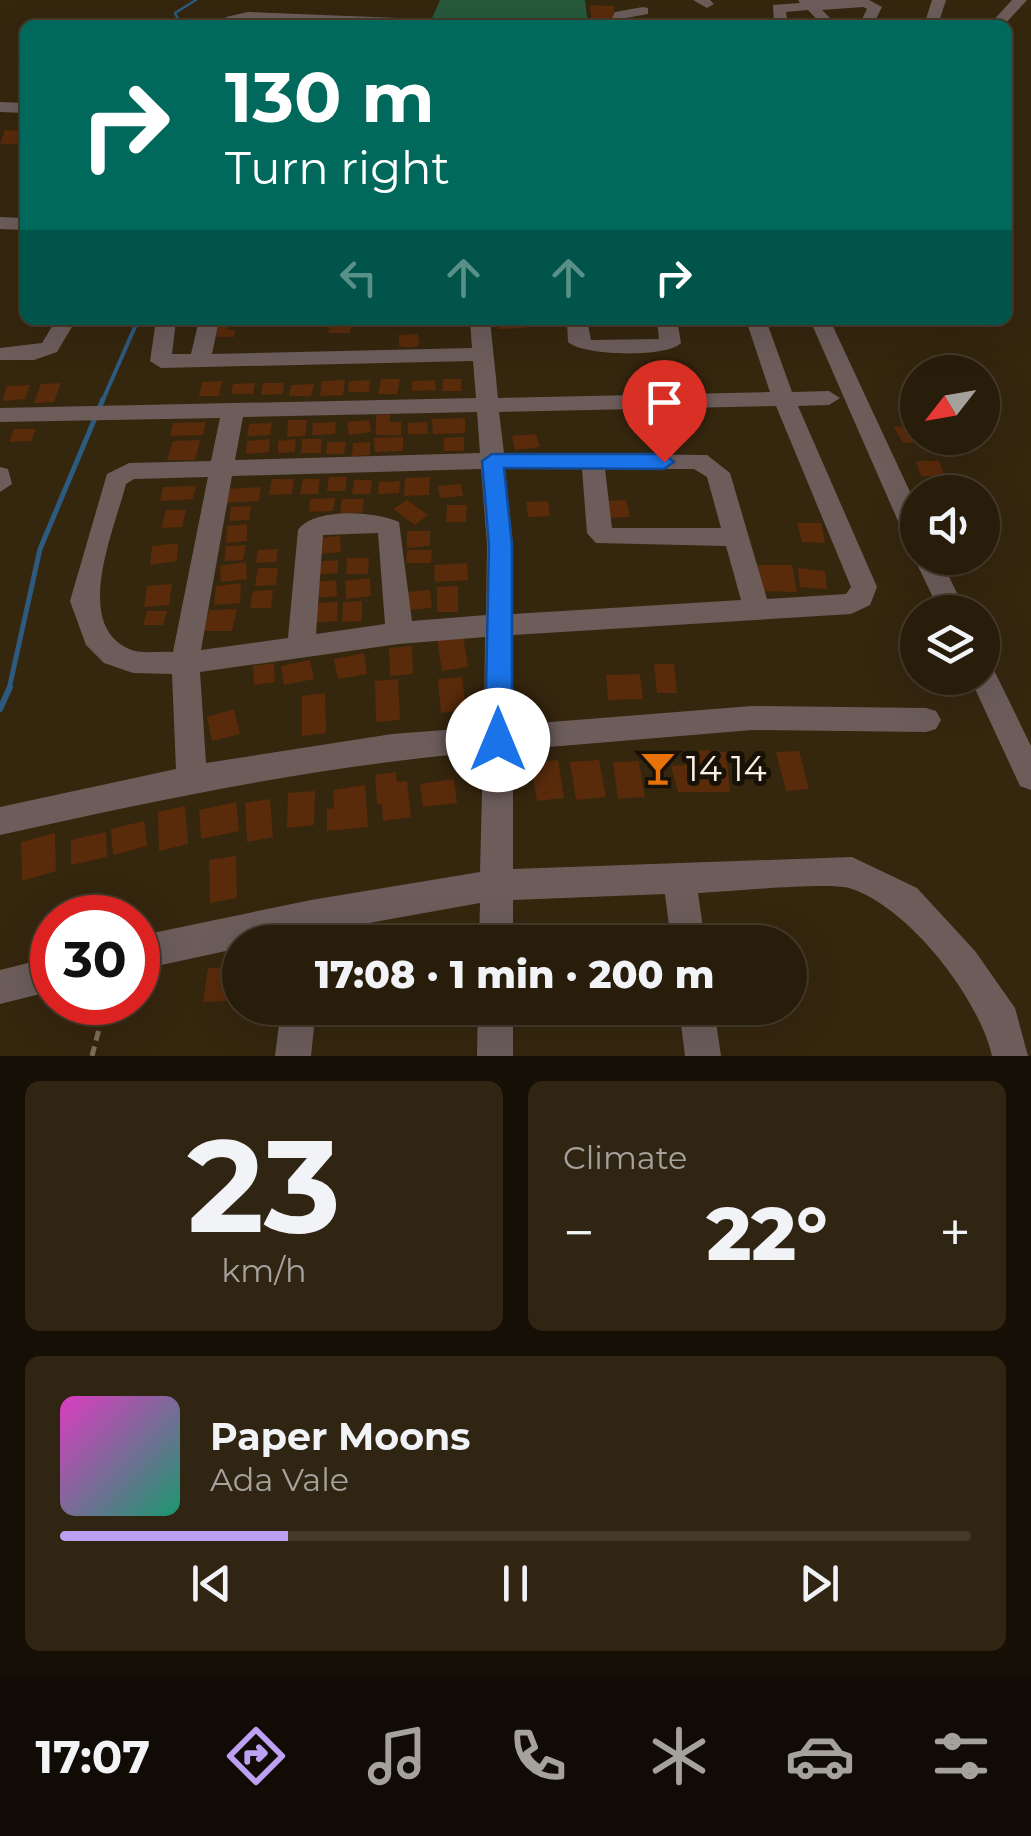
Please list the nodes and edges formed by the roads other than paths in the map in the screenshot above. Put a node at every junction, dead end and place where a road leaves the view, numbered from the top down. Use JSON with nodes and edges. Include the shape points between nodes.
{"nodes":[{"id":1,"x":1020,"y":0,"type":"edge"},
{"id":2,"x":807,"y":3,"type":"edge"},
{"id":3,"x":644,"y":12,"type":"edge"},
{"id":4,"x":231,"y":20,"type":"edge"},
{"id":5,"x":281,"y":20,"type":"edge"},
{"id":6,"x":618,"y":20,"type":"edge"},
{"id":7,"x":780,"y":20,"type":"edge"},
{"id":8,"x":868,"y":20,"type":"edge"},
{"id":9,"x":1001,"y":20,"type":"edge"},
{"id":10,"x":13,"y":108,"type":"edge"},
{"id":11,"x":0,"y":124,"type":"edge"},
{"id":12,"x":65,"y":325,"type":"edge"},
{"id":13,"x":165,"y":325,"type":"edge"},
{"id":14,"x":208,"y":325,"type":"edge"},
{"id":15,"x":480,"y":325,"type":"edge"},
{"id":16,"x":577,"y":325,"type":"edge"},
{"id":17,"x":667,"y":325,"type":"edge"},
{"id":18,"x":758,"y":325,"type":"edge"},
{"id":19,"x":822,"y":325,"type":"edge"},
{"id":20,"x":0,"y":354,"type":"edge"},
{"id":21,"x":481,"y":354,"type":"junction"},
{"id":22,"x":200,"y":361,"type":"junction"},
{"id":23,"x":783,"y":397,"type":"junction"},
{"id":24,"x":829,"y":398,"type":"dead end"},
{"id":25,"x":486,"y":404,"type":"junction"},
{"id":26,"x":233,"y":409,"type":"junction"},
{"id":27,"x":0,"y":415,"type":"edge"},
{"id":28,"x":492,"y":461,"type":"junction"},
{"id":29,"x":593,"y":463,"type":"junction"},
{"id":30,"x":222,"y":471,"type":"junction"},
{"id":31,"x":0,"y":475,"type":"edge"},
{"id":32,"x":0,"y":484,"type":"edge"},
{"id":33,"x":900,"y":498,"type":"edge"},
{"id":34,"x":735,"y":537,"type":"junction"},
{"id":35,"x":756,"y":608,"type":"junction"},
{"id":36,"x":499,"y":626,"type":"junction"},
{"id":37,"x":399,"y":634,"type":"junction"},
{"id":38,"x":300,"y":646,"type":"junction"},
{"id":39,"x":185,"y":662,"type":"junction"},
{"id":40,"x":992,"y":695,"type":"edge"},
{"id":41,"x":926,"y":720,"type":"dead end"},
{"id":42,"x":498,"y":740,"type":"junction"},
{"id":43,"x":1031,"y":777,"type":"edge"},
{"id":44,"x":192,"y":779,"type":"junction"},
{"id":45,"x":0,"y":821,"type":"edge"},
{"id":46,"x":679,"y":876,"type":"junction"},
{"id":47,"x":497,"y":885,"type":"junction"},
{"id":48,"x":327,"y":925,"type":"edge"},
{"id":49,"x":496,"y":925,"type":"edge"},
{"id":50,"x":686,"y":925,"type":"edge"},
{"id":51,"x":222,"y":941,"type":"edge"},
{"id":52,"x":160,"y":950,"type":"edge"},
{"id":53,"x":30,"y":980,"type":"edge"},
{"id":54,"x":0,"y":987,"type":"edge"},
{"id":55,"x":298,"y":1025,"type":"edge"},
{"id":56,"x":496,"y":1025,"type":"edge"},
{"id":57,"x":698,"y":1025,"type":"edge"},
{"id":58,"x":293,"y":1056,"type":"edge"},
{"id":59,"x":496,"y":1056,"type":"edge"},
{"id":60,"x":703,"y":1056,"type":"edge"},
{"id":61,"x":1010,"y":1056,"type":"edge"}],
"edges":[{"from":1,"to":9,"type":"street"},
{"from":2,"to":7,"type":"street","via":[[778,8]]},
{"from":2,"to":8,"type":"street","via":[[872,4]]},
{"from":3,"to":6,"type":"street"},
{"from":4,"to":5,"type":"street"},
{"from":10,"to":11,"type":"street"},
{"from":12,"to":20,"type":"street","via":[[52,348]]},
{"from":13,"to":22,"type":"street","via":[[161,361]]},
{"from":14,"to":22,"type":"street"},
{"from":15,"to":21,"type":"street"},
{"from":16,"to":17,"type":"street","via":[[578,342],[588,346],[667,346]]},
{"from":18,"to":23,"type":"street"},
{"from":19,"to":33,"type":"street"},
{"from":21,"to":22,"type":"street"},
{"from":21,"to":25,"type":"street"},
{"from":23,"to":24,"type":"street"},
{"from":23,"to":25,"type":"street"},
{"from":23,"to":35,"type":"street","via":[[864,586],[862,598],[851,604]]},
{"from":25,"to":26,"type":"street"},
{"from":25,"to":28,"type":"street"},
{"from":26,"to":27,"type":"street"},
{"from":26,"to":30,"type":"street"},
{"from":28,"to":29,"type":"street"},
{"from":28,"to":30,"type":"street"},
{"from":28,"to":36,"type":"street"},
{"from":29,"to":34,"type":"street","via":[[699,460],[718,473]]},
{"from":29,"to":34,"type":"street","via":[[605,537]]},
{"from":30,"to":39,"type":"street"},
{"from":30,"to":39,"type":"street","via":[[120,474],[83,601],[96,637],[114,655],[133,662]]},
{"from":31,"to":32,"type":"street"},
{"from":34,"to":35,"type":"street"},
{"from":35,"to":36,"type":"street"},
{"from":36,"to":37,"type":"street"},
{"from":36,"to":42,"type":"street"},
{"from":37,"to":38,"type":"street"},
{"from":37,"to":38,"type":"street","via":[[390,528],[320,525],[311,530]]},
{"from":38,"to":39,"type":"street"},
{"from":39,"to":44,"type":"street"},
{"from":40,"to":43,"type":"street"},
{"from":41,"to":42,"type":"street","via":[[752,718]]},
{"from":42,"to":44,"type":"street","via":[[392,747]]},
{"from":42,"to":47,"type":"street"},
{"from":44,"to":45,"type":"street"},
{"from":46,"to":47,"type":"street"},
{"from":46,"to":50,"type":"street"},
{"from":46,"to":61,"type":"street","via":[[852,872],[905,899],[964,963],[1002,1021]]},
{"from":47,"to":48,"type":"street"},
{"from":47,"to":49,"type":"street"},
{"from":51,"to":52,"type":"street"},
{"from":53,"to":54,"type":"street"},
{"from":55,"to":58,"type":"street"},
{"from":56,"to":59,"type":"street"},
{"from":57,"to":60,"type":"street"}]}
